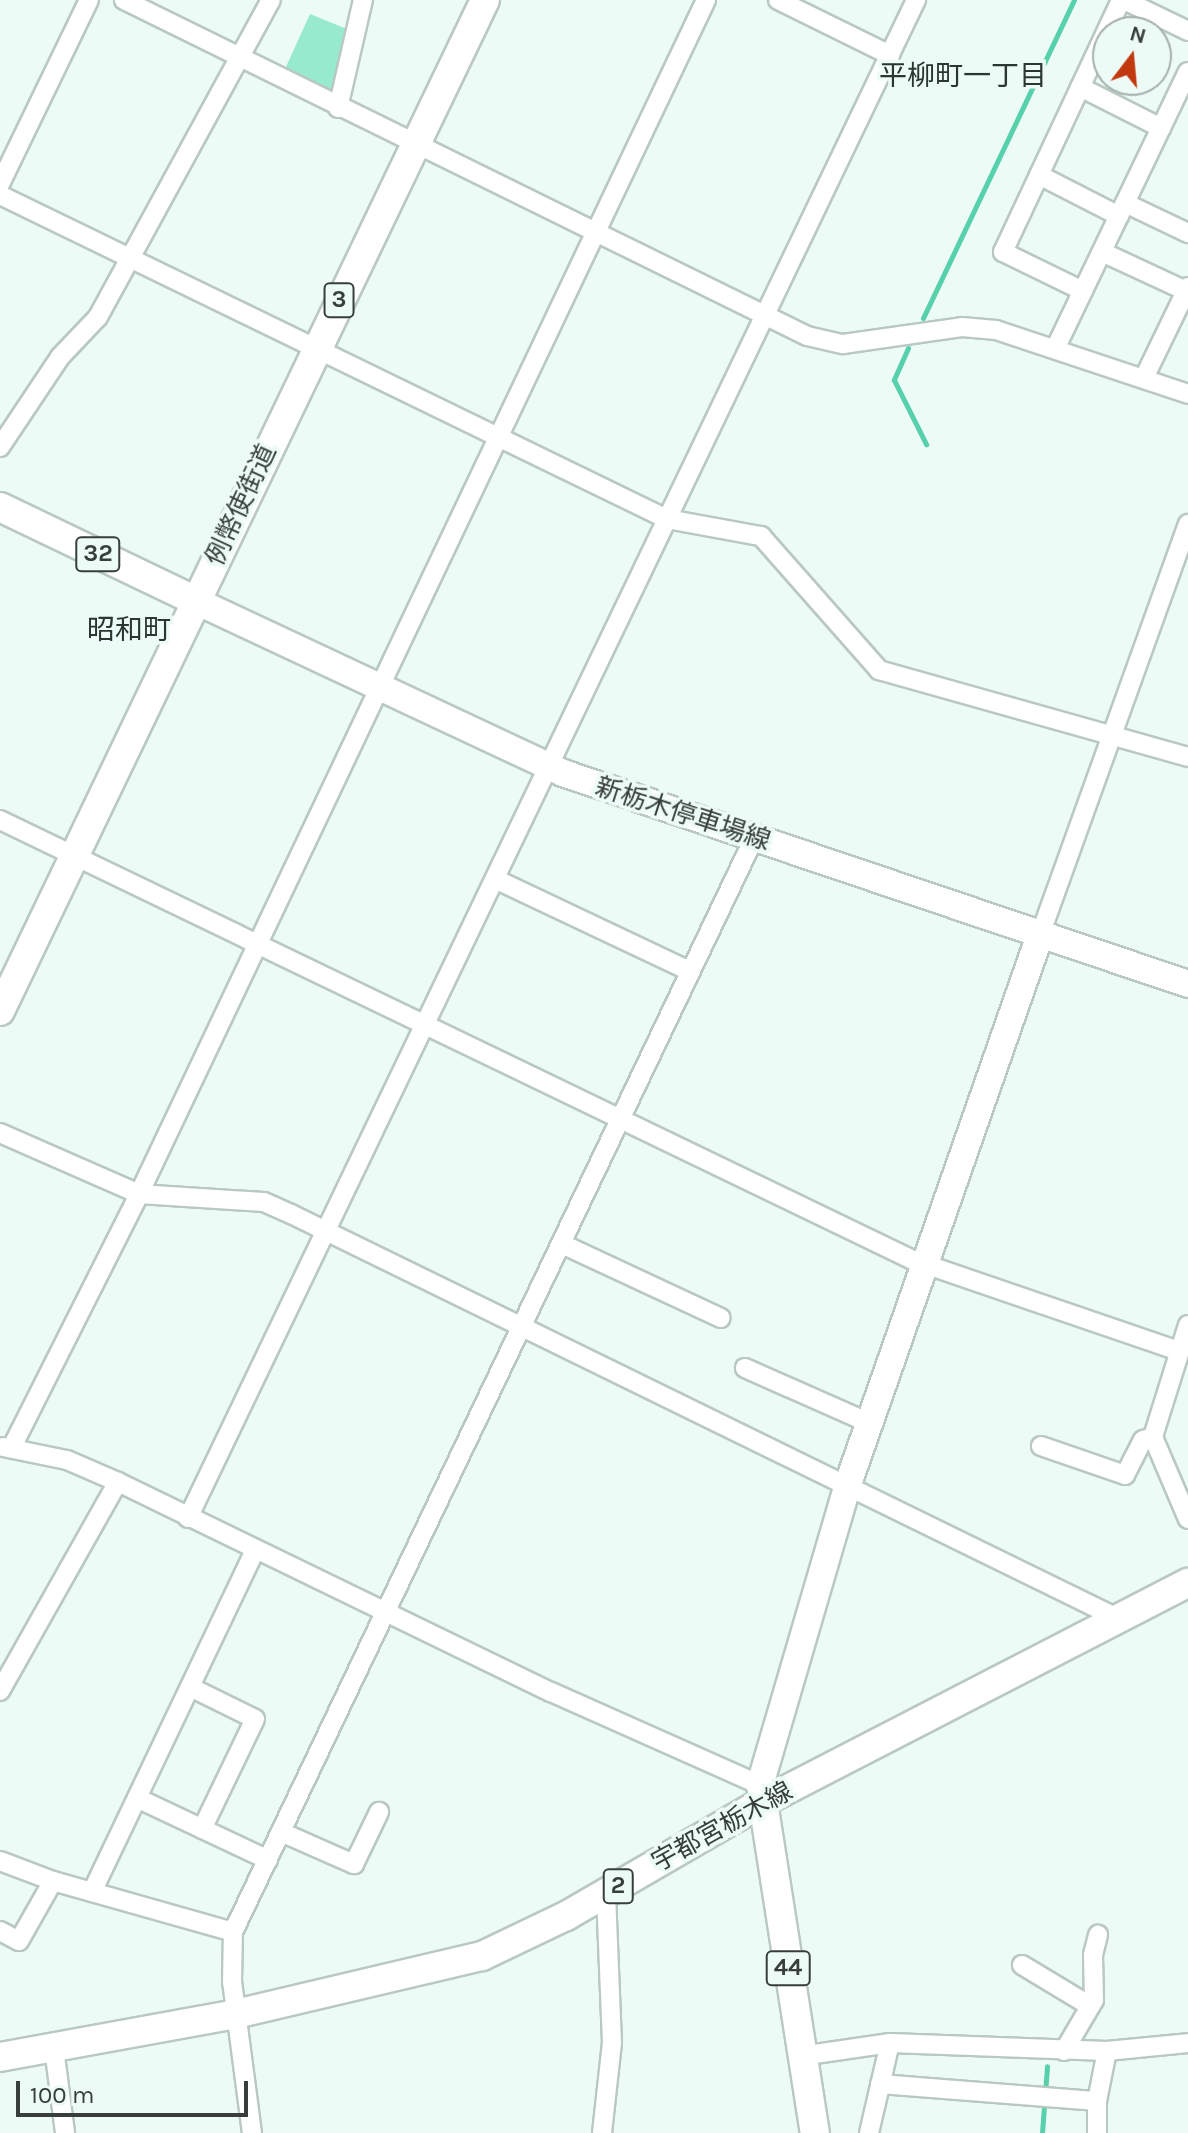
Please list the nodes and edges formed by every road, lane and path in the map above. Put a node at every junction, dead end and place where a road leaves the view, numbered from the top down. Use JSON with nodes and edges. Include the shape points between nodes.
{"nodes":[{"id":1,"x":89,"y":0,"type":"edge"},
{"id":2,"x":124,"y":0,"type":"edge"},
{"id":3,"x":271,"y":0,"type":"edge"},
{"id":4,"x":363,"y":0,"type":"edge"},
{"id":5,"x":485,"y":0,"type":"edge"},
{"id":6,"x":706,"y":0,"type":"edge"},
{"id":7,"x":778,"y":0,"type":"edge"},
{"id":8,"x":916,"y":0,"type":"edge"},
{"id":9,"x":1123,"y":0,"type":"edge"},
{"id":10,"x":1188,"y":31,"type":"edge"},
{"id":11,"x":890,"y":55,"type":"junction"},
{"id":12,"x":242,"y":60,"type":"junction"},
{"id":13,"x":1188,"y":72,"type":"edge"},
{"id":14,"x":1080,"y":87,"type":"junction"},
{"id":15,"x":338,"y":108,"type":"junction"},
{"id":16,"x":1161,"y":128,"type":"junction"},
{"id":17,"x":414,"y":147,"type":"junction"},
{"id":18,"x":1039,"y":175,"type":"junction"},
{"id":19,"x":0,"y":184,"type":"edge"},
{"id":20,"x":0,"y":195,"type":"edge"},
{"id":21,"x":1122,"y":209,"type":"junction"},
{"id":22,"x":1188,"y":233,"type":"edge"},
{"id":23,"x":594,"y":234,"type":"junction"},
{"id":24,"x":1102,"y":252,"type":"junction"},
{"id":25,"x":130,"y":258,"type":"junction"},
{"id":26,"x":1187,"y":289,"type":"edge"},
{"id":27,"x":1083,"y":291,"type":"junction"},
{"id":28,"x":764,"y":316,"type":"junction"},
{"id":29,"x":1056,"y":347,"type":"junction"},
{"id":30,"x":315,"y":348,"type":"junction"},
{"id":31,"x":1144,"y":378,"type":"junction"},
{"id":32,"x":1188,"y":394,"type":"edge"},
{"id":33,"x":497,"y":437,"type":"junction"},
{"id":34,"x":0,"y":447,"type":"edge"},
{"id":35,"x":0,"y":507,"type":"edge"},
{"id":36,"x":667,"y":519,"type":"junction"},
{"id":37,"x":1188,"y":524,"type":"edge"},
{"id":38,"x":196,"y":601,"type":"junction"},
{"id":39,"x":377,"y":687,"type":"junction"},
{"id":40,"x":1112,"y":732,"type":"junction"},
{"id":41,"x":1188,"y":757,"type":"edge"},
{"id":42,"x":547,"y":767,"type":"junction"},
{"id":43,"x":0,"y":820,"type":"edge"},
{"id":44,"x":754,"y":838,"type":"junction"},
{"id":45,"x":74,"y":856,"type":"junction"},
{"id":46,"x":495,"y":879,"type":"junction"},
{"id":47,"x":1040,"y":935,"type":"junction"},
{"id":48,"x":256,"y":945,"type":"junction"},
{"id":49,"x":690,"y":971,"type":"junction"},
{"id":50,"x":1188,"y":984,"type":"edge"},
{"id":51,"x":0,"y":1011,"type":"edge"},
{"id":52,"x":425,"y":1027,"type":"junction"},
{"id":53,"x":620,"y":1121,"type":"junction"},
{"id":54,"x":0,"y":1133,"type":"edge"},
{"id":55,"x":139,"y":1194,"type":"junction"},
{"id":56,"x":327,"y":1233,"type":"junction"},
{"id":57,"x":562,"y":1244,"type":"junction"},
{"id":58,"x":924,"y":1265,"type":"junction"},
{"id":59,"x":721,"y":1318,"type":"dead end"},
{"id":60,"x":1188,"y":1325,"type":"edge"},
{"id":61,"x":521,"y":1330,"type":"junction"},
{"id":62,"x":1181,"y":1356,"type":"edge"},
{"id":63,"x":745,"y":1368,"type":"dead end"},
{"id":64,"x":869,"y":1423,"type":"junction"},
{"id":65,"x":1153,"y":1437,"type":"junction"},
{"id":66,"x":1041,"y":1446,"type":"dead end"},
{"id":67,"x":6,"y":1447,"type":"edge"},
{"id":68,"x":118,"y":1482,"type":"junction"},
{"id":69,"x":848,"y":1484,"type":"junction"},
{"id":70,"x":188,"y":1518,"type":"junction"},
{"id":71,"x":1188,"y":1519,"type":"edge"},
{"id":72,"x":255,"y":1550,"type":"junction"},
{"id":73,"x":1188,"y":1583,"type":"edge"},
{"id":74,"x":386,"y":1613,"type":"junction"},
{"id":75,"x":1115,"y":1617,"type":"junction"},
{"id":76,"x":3,"y":1678,"type":"edge"},
{"id":77,"x":190,"y":1687,"type":"junction"},
{"id":78,"x":761,"y":1794,"type":"junction"},
{"id":79,"x":137,"y":1798,"type":"junction"},
{"id":80,"x":379,"y":1812,"type":"dead end"},
{"id":81,"x":202,"y":1829,"type":"junction"},
{"id":82,"x":281,"y":1832,"type":"junction"},
{"id":83,"x":268,"y":1860,"type":"junction"},
{"id":84,"x":0,"y":1861,"type":"edge"},
{"id":85,"x":53,"y":1881,"type":"junction"},
{"id":86,"x":92,"y":1892,"type":"junction"},
{"id":87,"x":606,"y":1893,"type":"junction"},
{"id":88,"x":0,"y":1931,"type":"edge"},
{"id":89,"x":233,"y":1932,"type":"junction"},
{"id":90,"x":1098,"y":1935,"type":"dead end"},
{"id":91,"x":1022,"y":1965,"type":"dead end"},
{"id":92,"x":1090,"y":2006,"type":"junction"},
{"id":93,"x":236,"y":2014,"type":"junction"},
{"id":94,"x":890,"y":2043,"type":"junction"},
{"id":95,"x":1188,"y":2043,"type":"edge"},
{"id":96,"x":54,"y":2048,"type":"junction"},
{"id":97,"x":1064,"y":2051,"type":"junction"},
{"id":98,"x":1107,"y":2051,"type":"junction"},
{"id":99,"x":801,"y":2056,"type":"junction"},
{"id":100,"x":0,"y":2057,"type":"edge"},
{"id":101,"x":880,"y":2084,"type":"junction"},
{"id":102,"x":1097,"y":2101,"type":"junction"},
{"id":103,"x":65,"y":2133,"type":"edge"},
{"id":104,"x":252,"y":2133,"type":"edge"},
{"id":105,"x":602,"y":2133,"type":"edge"},
{"id":106,"x":815,"y":2133,"type":"edge"},
{"id":107,"x":869,"y":2133,"type":"edge"},
{"id":108,"x":1097,"y":2133,"type":"edge"}],
"edges":[{"from":1,"to":19,"type":"street"},
{"from":2,"to":12,"type":"street"},
{"from":3,"to":12,"type":"street"},
{"from":4,"to":15,"type":"street"},
{"from":5,"to":17,"type":"main road","name":"例幣使街道","number":"3"},
{"from":6,"to":23,"type":"street"},
{"from":7,"to":11,"type":"street"},
{"from":8,"to":11,"type":"street"},
{"from":9,"to":10,"type":"street"},
{"from":9,"to":14,"type":"street"},
{"from":11,"to":28,"type":"street"},
{"from":12,"to":15,"type":"street"},
{"from":12,"to":25,"type":"street"},
{"from":13,"to":16,"type":"street"},
{"from":14,"to":16,"type":"street"},
{"from":14,"to":18,"type":"street"},
{"from":15,"to":17,"type":"street"},
{"from":16,"to":21,"type":"street"},
{"from":17,"to":23,"type":"street"},
{"from":17,"to":30,"type":"main road","name":"例幣使街道","number":"3"},
{"from":18,"to":21,"type":"street"},
{"from":18,"to":27,"type":"street","via":[[1003,252]]},
{"from":20,"to":25,"type":"street"},
{"from":21,"to":22,"type":"street"},
{"from":21,"to":24,"type":"street"},
{"from":23,"to":28,"type":"street"},
{"from":23,"to":33,"type":"street"},
{"from":24,"to":26,"type":"street"},
{"from":24,"to":27,"type":"street"},
{"from":25,"to":30,"type":"street"},
{"from":25,"to":34,"type":"street","via":[[98,317],[60,357]]},
{"from":26,"to":31,"type":"street"},
{"from":27,"to":29,"type":"street"},
{"from":28,"to":29,"type":"street","via":[[807,336],[843,344],[962,327],[996,330]]},
{"from":28,"to":36,"type":"street"},
{"from":29,"to":31,"type":"street"},
{"from":30,"to":33,"type":"street"},
{"from":30,"to":38,"type":"main road","name":"例幣使街道","number":"3"},
{"from":31,"to":32,"type":"street"},
{"from":33,"to":36,"type":"street"},
{"from":33,"to":39,"type":"street"},
{"from":35,"to":38,"type":"main road","number":"32"},
{"from":36,"to":40,"type":"street","via":[[761,536],[879,670]]},
{"from":36,"to":42,"type":"street"},
{"from":37,"to":40,"type":"street"},
{"from":38,"to":39,"type":"main road","name":"新栃木停車場線"},
{"from":38,"to":45,"type":"main road","name":"例幣使街道","number":"3"},
{"from":39,"to":42,"type":"main road","name":"新栃木停車場線"},
{"from":39,"to":48,"type":"street"},
{"from":40,"to":41,"type":"street"},
{"from":40,"to":47,"type":"street"},
{"from":42,"to":44,"type":"main road","name":"新栃木停車場線"},
{"from":42,"to":46,"type":"street"},
{"from":43,"to":45,"type":"street"},
{"from":44,"to":47,"type":"main road","name":"新栃木停車場線"},
{"from":44,"to":49,"type":"street"},
{"from":45,"to":48,"type":"street"},
{"from":45,"to":51,"type":"main road","name":"例幣使街道","number":"3"},
{"from":46,"to":49,"type":"street"},
{"from":46,"to":52,"type":"street"},
{"from":47,"to":50,"type":"main road","name":"新栃木停車場線"},
{"from":47,"to":58,"type":"main road"},
{"from":48,"to":52,"type":"street"},
{"from":48,"to":55,"type":"street"},
{"from":49,"to":53,"type":"street"},
{"from":52,"to":53,"type":"street"},
{"from":52,"to":56,"type":"street"},
{"from":53,"to":57,"type":"street"},
{"from":53,"to":58,"type":"street"},
{"from":54,"to":55,"type":"street"},
{"from":55,"to":56,"type":"street","via":[[264,1202]]},
{"from":55,"to":67,"type":"street"},
{"from":56,"to":61,"type":"street"},
{"from":56,"to":70,"type":"street"},
{"from":57,"to":59,"type":"street"},
{"from":57,"to":61,"type":"street"},
{"from":58,"to":62,"type":"street"},
{"from":58,"to":64,"type":"main road"},
{"from":60,"to":62,"type":"street"},
{"from":61,"to":69,"type":"street"},
{"from":61,"to":74,"type":"street"},
{"from":62,"to":65,"type":"street"},
{"from":63,"to":64,"type":"street"},
{"from":64,"to":69,"type":"main road"},
{"from":65,"to":66,"type":"street","via":[[1143,1440],[1125,1475]]},
{"from":65,"to":71,"type":"street"},
{"from":67,"to":68,"type":"street","via":[[67,1460]]},
{"from":68,"to":70,"type":"street"},
{"from":68,"to":76,"type":"street"},
{"from":69,"to":75,"type":"street"},
{"from":69,"to":78,"type":"main road"},
{"from":70,"to":72,"type":"street"},
{"from":72,"to":74,"type":"street"},
{"from":72,"to":77,"type":"street"},
{"from":73,"to":75,"type":"main road","name":"宇都宮栃木線","number":"2"},
{"from":74,"to":78,"type":"street"},
{"from":74,"to":82,"type":"street"},
{"from":75,"to":78,"type":"main road","name":"宇都宮栃木線","number":"2"},
{"from":77,"to":79,"type":"street"},
{"from":77,"to":81,"type":"street","via":[[255,1719]]},
{"from":78,"to":87,"type":"main road","name":"宇都宮栃木線","number":"2"},
{"from":78,"to":99,"type":"main road","number":"44"},
{"from":79,"to":81,"type":"street"},
{"from":79,"to":86,"type":"street"},
{"from":80,"to":82,"type":"street","via":[[354,1864]]},
{"from":81,"to":83,"type":"street"},
{"from":82,"to":83,"type":"street"},
{"from":83,"to":89,"type":"street"},
{"from":84,"to":85,"type":"street"},
{"from":85,"to":86,"type":"street"},
{"from":85,"to":88,"type":"street","via":[[19,1941]]},
{"from":86,"to":89,"type":"street"},
{"from":87,"to":93,"type":"main road","name":"宇都宮栃木線","number":"2","via":[[482,1956]]},
{"from":87,"to":105,"type":"street","via":[[612,2043]]},
{"from":89,"to":93,"type":"street"},
{"from":90,"to":92,"type":"street"},
{"from":91,"to":92,"type":"street"},
{"from":92,"to":97,"type":"street"},
{"from":93,"to":96,"type":"main road","name":"宇都宮栃木線","number":"2"},
{"from":93,"to":104,"type":"street"},
{"from":94,"to":97,"type":"street"},
{"from":94,"to":99,"type":"street"},
{"from":94,"to":101,"type":"street"},
{"from":95,"to":98,"type":"street"},
{"from":96,"to":100,"type":"main road","name":"宇都宮栃木線","number":"2"},
{"from":96,"to":103,"type":"street"},
{"from":97,"to":98,"type":"street"},
{"from":98,"to":102,"type":"street"},
{"from":99,"to":106,"type":"main road","number":"44"},
{"from":101,"to":102,"type":"street"},
{"from":101,"to":107,"type":"street"},
{"from":102,"to":108,"type":"street"}]}
